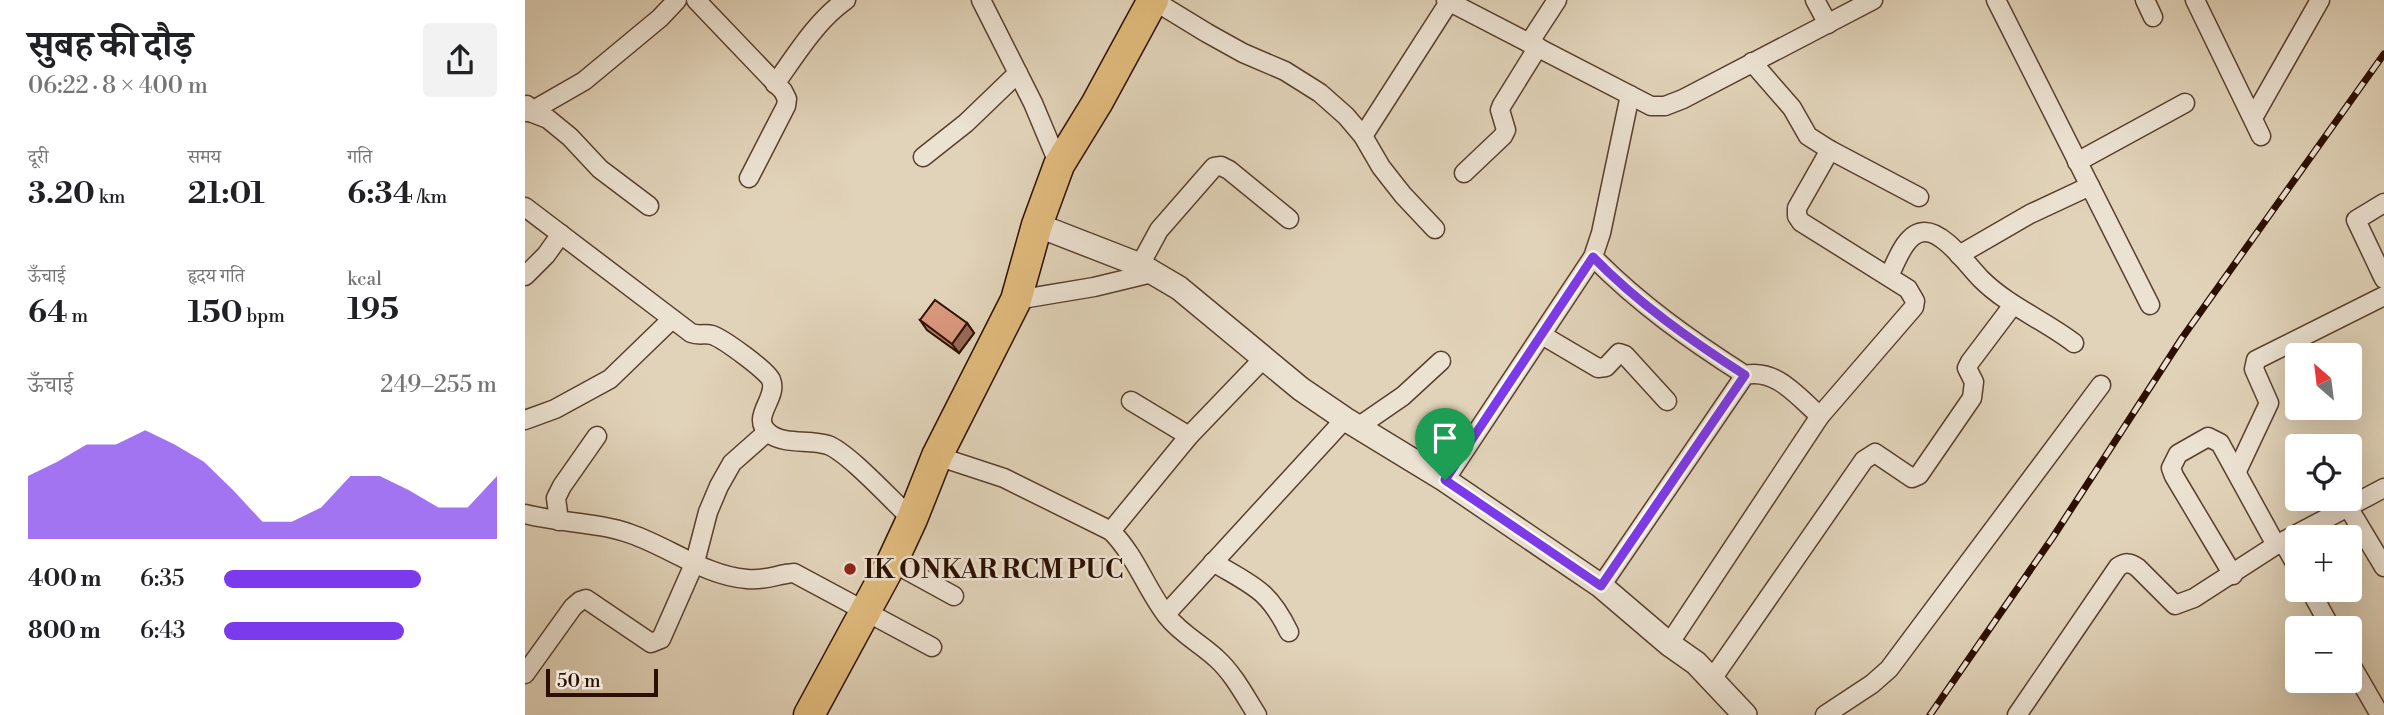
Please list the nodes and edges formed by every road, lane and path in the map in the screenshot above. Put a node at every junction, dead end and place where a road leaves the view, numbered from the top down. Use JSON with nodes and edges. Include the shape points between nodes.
{"nodes":[{"id":1,"x":677,"y":0,"type":"edge"},
{"id":2,"x":696,"y":0,"type":"edge"},
{"id":3,"x":846,"y":0,"type":"edge"},
{"id":4,"x":981,"y":0,"type":"edge"},
{"id":5,"x":1153,"y":0,"type":"edge"},
{"id":6,"x":1556,"y":0,"type":"edge"},
{"id":7,"x":1815,"y":0,"type":"edge"},
{"id":8,"x":1873,"y":0,"type":"edge"},
{"id":9,"x":1996,"y":0,"type":"edge"},
{"id":10,"x":2145,"y":0,"type":"edge"},
{"id":11,"x":2195,"y":0,"type":"edge"},
{"id":12,"x":2320,"y":0,"type":"edge"},
{"id":13,"x":1448,"y":1,"type":"edge"},
{"id":14,"x":2153,"y":17,"type":"dead end"},
{"id":15,"x":1828,"y":24,"type":"junction"},
{"id":16,"x":1533,"y":45,"type":"junction"},
{"id":17,"x":1752,"y":62,"type":"junction"},
{"id":18,"x":1018,"y":73,"type":"junction"},
{"id":19,"x":775,"y":84,"type":"junction"},
{"id":20,"x":1630,"y":95,"type":"junction"},
{"id":21,"x":2185,"y":103,"type":"dead end"},
{"id":22,"x":527,"y":109,"type":"edge"},
{"id":23,"x":2253,"y":118,"type":"junction"},
{"id":24,"x":1363,"y":136,"type":"junction"},
{"id":25,"x":2261,"y":136,"type":"dead end"},
{"id":26,"x":1830,"y":150,"type":"junction"},
{"id":27,"x":923,"y":158,"type":"dead end"},
{"id":28,"x":2077,"y":162,"type":"junction"},
{"id":29,"x":1059,"y":165,"type":"junction"},
{"id":30,"x":1464,"y":173,"type":"dead end"},
{"id":31,"x":749,"y":178,"type":"dead end"},
{"id":32,"x":2090,"y":186,"type":"junction"},
{"id":33,"x":1919,"y":197,"type":"dead end"},
{"id":34,"x":2384,"y":203,"type":"edge"},
{"id":35,"x":649,"y":205,"type":"dead end"},
{"id":36,"x":525,"y":207,"type":"edge"},
{"id":37,"x":1289,"y":219,"type":"dead end"},
{"id":38,"x":1037,"y":225,"type":"junction"},
{"id":39,"x":1435,"y":229,"type":"dead end"},
{"id":40,"x":561,"y":234,"type":"junction"},
{"id":41,"x":1959,"y":255,"type":"junction"},
{"id":42,"x":1593,"y":257,"type":"junction"},
{"id":43,"x":2380,"y":259,"type":"edge"},
{"id":44,"x":1146,"y":269,"type":"junction"},
{"id":45,"x":525,"y":276,"type":"edge"},
{"id":46,"x":1889,"y":276,"type":"junction"},
{"id":47,"x":2384,"y":279,"type":"edge"},
{"id":48,"x":2384,"y":296,"type":"edge"},
{"id":49,"x":1016,"y":300,"type":"junction"},
{"id":50,"x":2013,"y":305,"type":"junction"},
{"id":51,"x":2150,"y":305,"type":"dead end"},
{"id":52,"x":672,"y":319,"type":"junction"},
{"id":53,"x":1542,"y":335,"type":"junction"},
{"id":54,"x":2074,"y":343,"type":"dead end"},
{"id":55,"x":1263,"y":359,"type":"junction"},
{"id":56,"x":1441,"y":360,"type":"dead end"},
{"id":57,"x":1745,"y":375,"type":"junction"},
{"id":58,"x":2101,"y":385,"type":"dead end"},
{"id":59,"x":1131,"y":401,"type":"dead end"},
{"id":60,"x":1667,"y":401,"type":"dead end"},
{"id":61,"x":1820,"y":416,"type":"junction"},
{"id":62,"x":525,"y":420,"type":"edge"},
{"id":63,"x":1352,"y":423,"type":"junction"},
{"id":64,"x":767,"y":432,"type":"junction"},
{"id":65,"x":597,"y":436,"type":"dead end"},
{"id":66,"x":1189,"y":436,"type":"junction"},
{"id":67,"x":937,"y":456,"type":"junction"},
{"id":68,"x":2237,"y":471,"type":"junction"},
{"id":69,"x":1445,"y":480,"type":"junction"},
{"id":70,"x":2384,"y":488,"type":"edge"},
{"id":71,"x":2362,"y":500,"type":"edge"},
{"id":72,"x":2341,"y":511,"type":"edge"},
{"id":73,"x":2350,"y":511,"type":"edge"},
{"id":74,"x":525,"y":514,"type":"edge"},
{"id":75,"x":912,"y":519,"type":"junction"},
{"id":76,"x":559,"y":521,"type":"junction"},
{"id":77,"x":1111,"y":531,"type":"junction"},
{"id":78,"x":2279,"y":544,"type":"junction"},
{"id":79,"x":2285,"y":552,"type":"edge"},
{"id":80,"x":695,"y":562,"type":"junction"},
{"id":81,"x":892,"y":562,"type":"junction"},
{"id":82,"x":1213,"y":562,"type":"junction"},
{"id":83,"x":2384,"y":567,"type":"edge"},
{"id":84,"x":2233,"y":575,"type":"junction"},
{"id":85,"x":1601,"y":586,"type":"junction"},
{"id":86,"x":954,"y":596,"type":"dead end"},
{"id":87,"x":866,"y":610,"type":"junction"},
{"id":88,"x":1166,"y":614,"type":"junction"},
{"id":89,"x":1289,"y":632,"type":"dead end"},
{"id":90,"x":1669,"y":644,"type":"junction"},
{"id":91,"x":932,"y":647,"type":"dead end"},
{"id":92,"x":525,"y":674,"type":"edge"},
{"id":93,"x":1712,"y":679,"type":"junction"},
{"id":94,"x":2362,"y":684,"type":"edge"},
{"id":95,"x":809,"y":715,"type":"edge"},
{"id":96,"x":1257,"y":715,"type":"edge"},
{"id":97,"x":1745,"y":715,"type":"edge"},
{"id":98,"x":1825,"y":715,"type":"edge"},
{"id":99,"x":2017,"y":715,"type":"edge"},
{"id":100,"x":2380,"y":715,"type":"edge"}],
"edges":[{"from":1,"to":22,"type":"street","via":[[584,81]]},
{"from":2,"to":19,"type":"street"},
{"from":3,"to":19,"type":"street","via":[[812,33]]},
{"from":4,"to":18,"type":"street"},
{"from":5,"to":24,"type":"street","via":[[1320,93]]},
{"from":5,"to":29,"type":"highway"},
{"from":6,"to":16,"type":"street"},
{"from":7,"to":15,"type":"street"},
{"from":8,"to":15,"type":"street"},
{"from":9,"to":28,"type":"street"},
{"from":10,"to":14,"type":"street"},
{"from":11,"to":23,"type":"street"},
{"from":12,"to":23,"type":"street"},
{"from":13,"to":16,"type":"street"},
{"from":13,"to":24,"type":"street"},
{"from":15,"to":17,"type":"street"},
{"from":16,"to":20,"type":"street"},
{"from":16,"to":30,"type":"street","via":[[1500,110],[1506,130],[1503,136]]},
{"from":17,"to":20,"type":"street","via":[[1665,106],[1651,106]]},
{"from":17,"to":26,"type":"street","via":[[1792,108],[1804,131]]},
{"from":18,"to":27,"type":"street"},
{"from":18,"to":29,"type":"street"},
{"from":19,"to":31,"type":"street","via":[[787,99],[786,106]]},
{"from":20,"to":42,"type":"street"},
{"from":21,"to":28,"type":"street"},
{"from":22,"to":35,"type":"street","via":[[548,119],[600,169]]},
{"from":23,"to":25,"type":"street"},
{"from":24,"to":39,"type":"street","via":[[1388,176]]},
{"from":26,"to":33,"type":"street"},
{"from":26,"to":46,"type":"street","via":[[1797,208],[1797,216]]},
{"from":28,"to":32,"type":"street"},
{"from":29,"to":38,"type":"highway"},
{"from":32,"to":41,"type":"street"},
{"from":32,"to":51,"type":"street"},
{"from":34,"to":43,"type":"street","via":[[2356,220]]},
{"from":36,"to":40,"type":"street"},
{"from":37,"to":44,"type":"street","via":[[1229,170],[1214,167],[1159,230]]},
{"from":38,"to":44,"type":"street"},
{"from":38,"to":49,"type":"highway"},
{"from":40,"to":45,"type":"street"},
{"from":40,"to":52,"type":"street"},
{"from":41,"to":46,"type":"street","via":[[1946,241],[1923,232],[1907,243]]},
{"from":41,"to":50,"type":"street"},
{"from":42,"to":53,"type":"street"},
{"from":42,"to":57,"type":"street","via":[[1676,329]]},
{"from":43,"to":47,"type":"street"},
{"from":44,"to":49,"type":"street","via":[[1094,287]]},
{"from":44,"to":55,"type":"street","via":[[1217,317]]},
{"from":46,"to":61,"type":"street","via":[[1913,295],[1914,307]]},
{"from":48,"to":68,"type":"street","via":[[2256,360],[2254,369],[2269,403]]},
{"from":49,"to":67,"type":"highway"},
{"from":50,"to":54,"type":"street"},
{"from":50,"to":93,"type":"street","via":[[1970,362],[1972,398],[1923,469],[1912,478],[1875,453],[1864,460]]},
{"from":52,"to":62,"type":"street","via":[[610,379]]},
{"from":52,"to":64,"type":"street","via":[[697,336],[714,335],[765,372],[772,381],[763,409],[762,424]]},
{"from":53,"to":60,"type":"street","via":[[1598,368],[1606,367],[1619,353],[1625,355]]},
{"from":53,"to":69,"type":"street"},
{"from":55,"to":63,"type":"street"},
{"from":55,"to":66,"type":"street"},
{"from":56,"to":63,"type":"street","via":[[1411,390]]},
{"from":57,"to":61,"type":"street","via":[[1766,373]]},
{"from":57,"to":85,"type":"street"},
{"from":58,"to":98,"type":"street","via":[[1889,669]]},
{"from":59,"to":66,"type":"street"},
{"from":61,"to":90,"type":"street"},
{"from":63,"to":69,"type":"street"},
{"from":63,"to":82,"type":"street"},
{"from":64,"to":75,"type":"street","via":[[776,438],[828,445],[843,454]]},
{"from":64,"to":80,"type":"street","via":[[733,463],[719,486]]},
{"from":65,"to":76,"type":"street","via":[[562,486],[557,498]]},
{"from":66,"to":77,"type":"street"},
{"from":67,"to":75,"type":"highway"},
{"from":67,"to":77,"type":"street","via":[[1004,478]]},
{"from":68,"to":78,"type":"street"},
{"from":68,"to":84,"type":"street","via":[[2220,443],[2208,437],[2178,454],[2171,468]]},
{"from":69,"to":85,"type":"street"},
{"from":70,"to":71,"type":"street"},
{"from":72,"to":78,"type":"street"},
{"from":73,"to":83,"type":"street"},
{"from":74,"to":76,"type":"street"},
{"from":75,"to":81,"type":"highway"},
{"from":76,"to":80,"type":"street","via":[[629,533]]},
{"from":77,"to":88,"type":"street"},
{"from":78,"to":79,"type":"street"},
{"from":78,"to":84,"type":"street"},
{"from":80,"to":87,"type":"street","via":[[744,579],[770,580],[794,573]]},
{"from":80,"to":92,"type":"street","via":[[665,633],[656,643],[586,599],[573,607]]},
{"from":81,"to":86,"type":"street"},
{"from":81,"to":87,"type":"highway"},
{"from":82,"to":88,"type":"street"},
{"from":82,"to":89,"type":"street","via":[[1270,599]]},
{"from":84,"to":99,"type":"street","via":[[2175,605],[2131,563],[2118,567]]},
{"from":85,"to":90,"type":"street"},
{"from":87,"to":91,"type":"street"},
{"from":87,"to":95,"type":"highway"},
{"from":88,"to":96,"type":"street","via":[[1180,631],[1218,659]]},
{"from":90,"to":93,"type":"street"},
{"from":93,"to":97,"type":"street"},
{"from":94,"to":100,"type":"street"}]}
